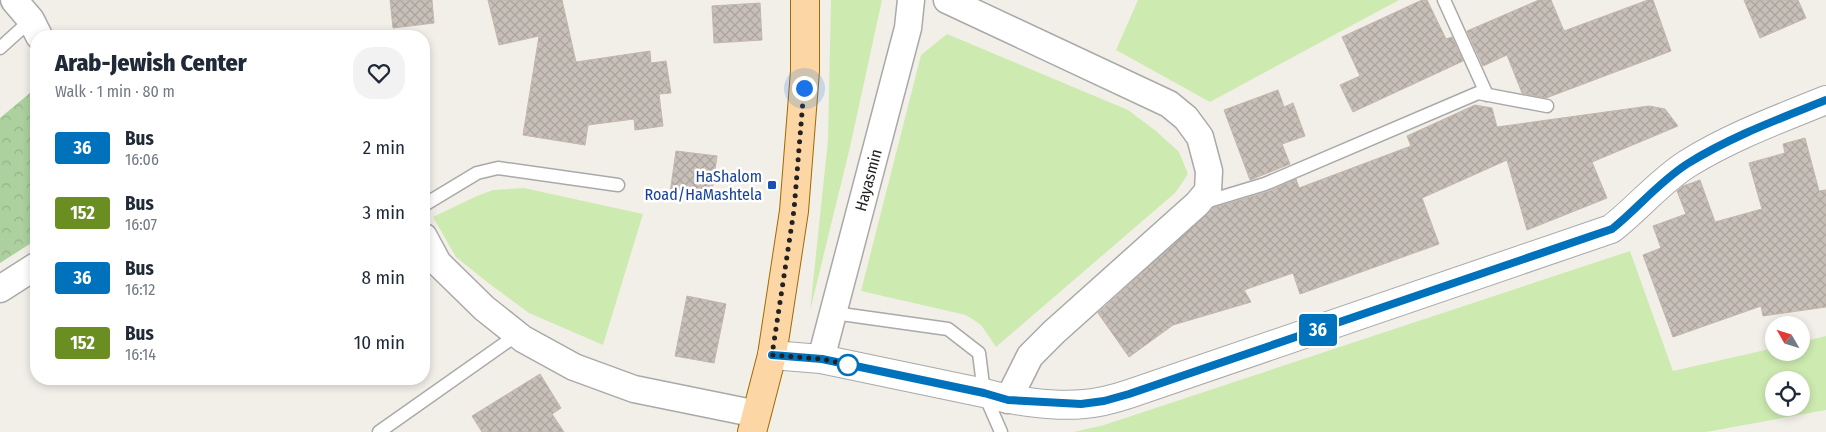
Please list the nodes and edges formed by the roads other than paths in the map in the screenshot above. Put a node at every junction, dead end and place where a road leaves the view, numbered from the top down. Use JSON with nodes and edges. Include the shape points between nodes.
{"nodes":[{"id":1,"x":14,"y":0,"type":"edge"},
{"id":2,"x":806,"y":0,"type":"edge"},
{"id":3,"x":911,"y":0,"type":"edge"},
{"id":4,"x":947,"y":0,"type":"edge"},
{"id":5,"x":1444,"y":0,"type":"edge"},
{"id":6,"x":35,"y":28,"type":"edge"},
{"id":7,"x":30,"y":31,"type":"edge"},
{"id":8,"x":0,"y":48,"type":"edge"},
{"id":9,"x":1487,"y":95,"type":"junction"},
{"id":10,"x":1826,"y":100,"type":"edge"},
{"id":11,"x":1547,"y":106,"type":"dead end"},
{"id":12,"x":618,"y":185,"type":"dead end"},
{"id":13,"x":430,"y":201,"type":"edge"},
{"id":14,"x":1197,"y":204,"type":"junction"},
{"id":15,"x":430,"y":249,"type":"edge"},
{"id":16,"x":30,"y":270,"type":"edge"},
{"id":17,"x":0,"y":289,"type":"edge"},
{"id":18,"x":834,"y":313,"type":"junction"},
{"id":19,"x":518,"y":334,"type":"junction"},
{"id":20,"x":772,"y":355,"type":"junction"},
{"id":21,"x":822,"y":359,"type":"junction"},
{"id":22,"x":996,"y":396,"type":"junction"},
{"id":23,"x":755,"y":423,"type":"edge"},
{"id":24,"x":379,"y":432,"type":"edge"},
{"id":25,"x":1001,"y":432,"type":"edge"}],
"edges":[{"from":1,"to":6,"type":"street"},
{"from":2,"to":20,"type":"main road","via":[[805,72],[794,210]]},
{"from":3,"to":18,"type":"street","name":"Hayasmin","via":[[908,28]]},
{"from":4,"to":14,"type":"street","via":[[1169,104],[1186,118],[1200,137],[1210,171],[1208,191]]},
{"from":5,"to":9,"type":"lane"},
{"from":7,"to":8,"type":"lane"},
{"from":9,"to":11,"type":"lane"},
{"from":9,"to":14,"type":"lane","via":[[1478,93],[1265,184]]},
{"from":10,"to":22,"type":"street","via":[[1760,127],[1686,165],[1612,229],[1104,401],[1081,404]]},
{"from":12,"to":13,"type":"lane","via":[[498,168],[478,172]]},
{"from":14,"to":22,"type":"street","via":[[1054,332]]},
{"from":15,"to":19,"type":"street","via":[[438,263],[484,308]]},
{"from":16,"to":17,"type":"street"},
{"from":18,"to":21,"type":"street","name":"Hayasmin"},
{"from":18,"to":22,"type":"lane","via":[[948,329],[979,354]]},
{"from":19,"to":23,"type":"street","via":[[574,367],[634,389]]},
{"from":19,"to":24,"type":"lane"},
{"from":20,"to":21,"type":"street"},
{"from":20,"to":23,"type":"main road"},
{"from":21,"to":22,"type":"street"},
{"from":22,"to":25,"type":"lane"}]}
